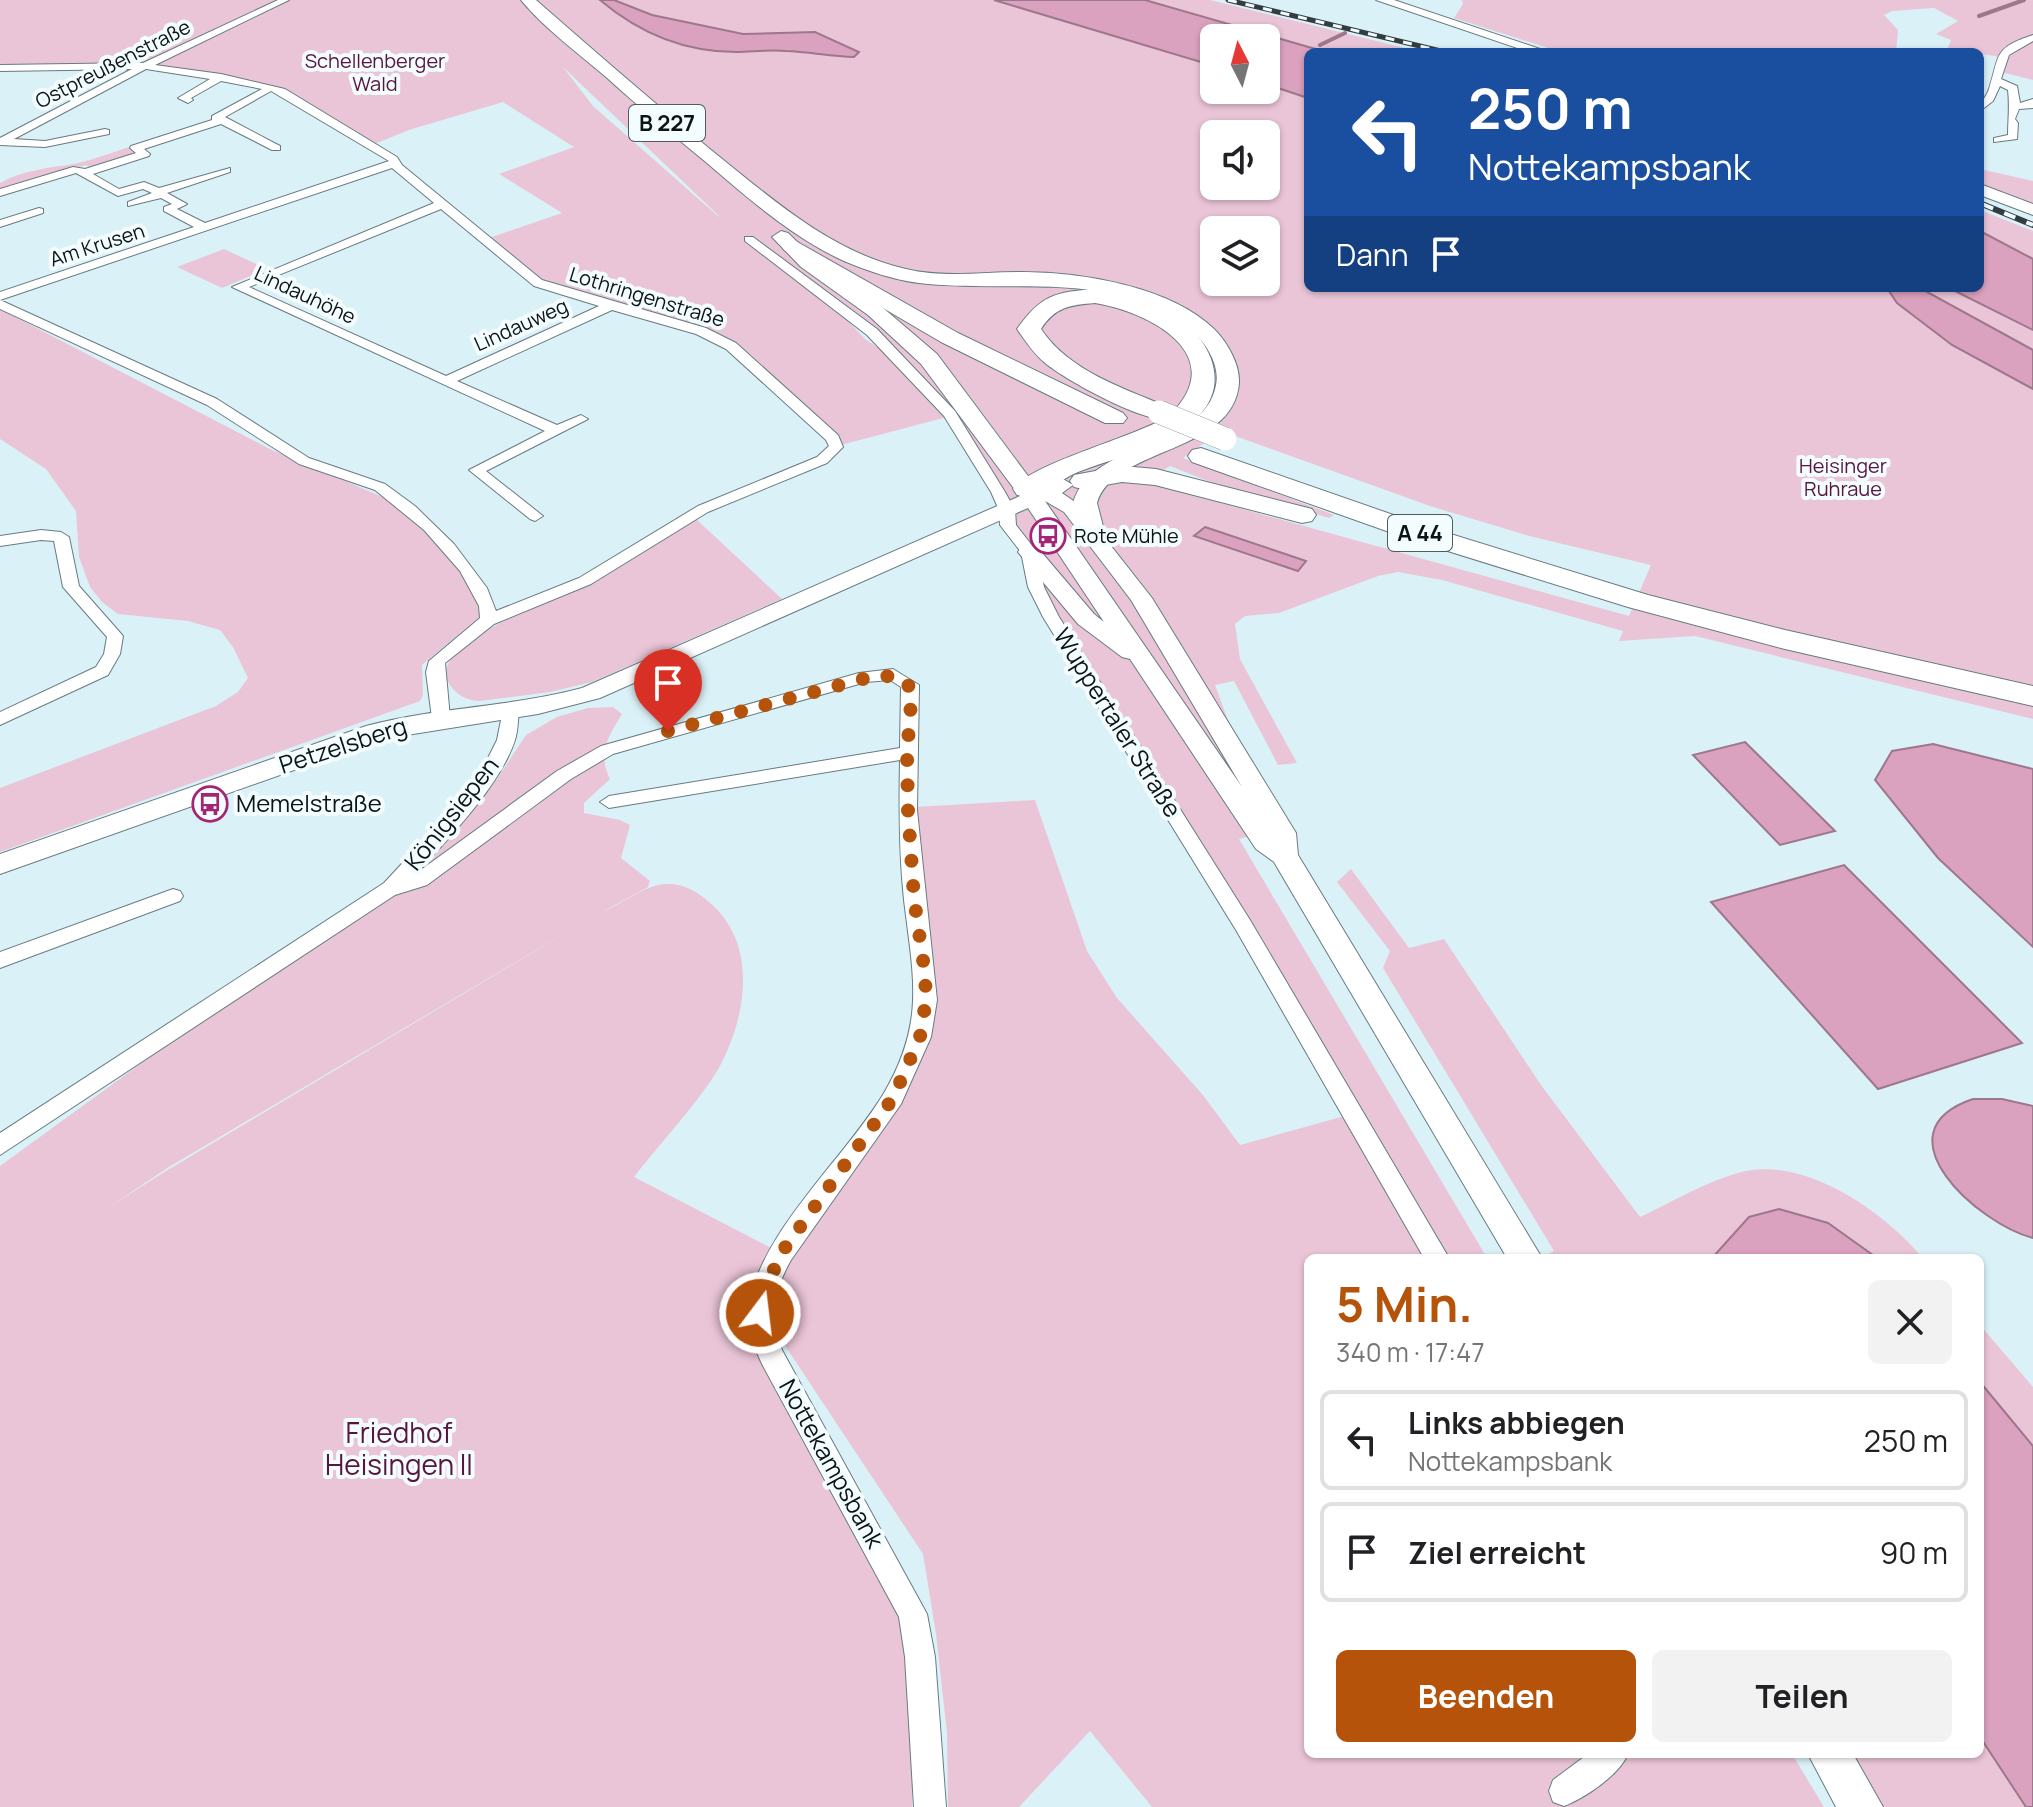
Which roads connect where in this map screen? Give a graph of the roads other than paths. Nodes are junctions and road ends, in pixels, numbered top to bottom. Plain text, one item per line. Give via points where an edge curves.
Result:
1 (285, 0) edge
2 (511, 0) edge
3 (528, 0) edge
4 (1382, 0) edge
5 (2033, 38) edge
6 (1530, 48) edge
7 (145, 66) junction
8 (0, 68) edge
9 (221, 77) junction
10 (1995, 80) junction
11 (270, 88) junction
12 (253, 97) junction
13 (188, 100) dead end
14 (2033, 102) edge
15 (1984, 103) edge
16 (2015, 106) junction
17 (274, 108) dead end
18 (222, 120) junction
19 (81, 139) dead end
20 (1998, 140) dead end
21 (1, 143) edge
22 (276, 148) dead end
23 (395, 163) junction
24 (226, 170) dead end
25 (83, 173) junction
26 (1984, 191) edge
27 (0, 193) edge
28 (160, 193) junction
29 (132, 204) dead end
30 (443, 204) junction
31 (2033, 210) edge
32 (39, 211) dead end
33 (0, 224) edge
34 (205, 228) junction
35 (749, 239) dead end
36 (802, 241) junction
37 (0, 296) edge
38 (0, 304) edge
39 (610, 306) junction
40 (448, 380) junction
41 (581, 419) dead end
42 (1150, 420) junction
43 (555, 430) junction
44 (1214, 447) junction
45 (1113, 470) junction
46 (1041, 491) junction
47 (1007, 510) junction
48 (535, 516) dead end
49 (1093, 534) junction
50 (0, 541) edge
51 (1029, 552) junction
52 (1644, 593) junction
53 (488, 620) junction
54 (1147, 664) junction
55 (2033, 677) edge
56 (2033, 696) edge
57 (510, 709) junction
58 (441, 718) junction
59 (0, 719) edge
60 (907, 753) junction
61 (609, 802) dead end
62 (1284, 855) junction
63 (0, 864) edge
64 (391, 888) junction
65 (173, 896) dead end
66 (0, 960) edge
67 (0, 1145) edge
68 (1435, 1254) edge
69 (1523, 1254) edge
70 (1608, 1758) edge
71 (1831, 1758) edge
72 (1564, 1791) dead end
73 (930, 1807) edge
74 (1861, 1807) edge

1 - 7 street, Ostpreußenstraße
2 - 36 main road, B 227 via 722,191
3 - 36 main road, B 227
4 - 6 street
5 - 10 street via 2005,50
7 - 8 street, Lothringenstraße
7 - 9 street, Lothringenstraße
7 - 21 street, Ostpreußenstraße
9 - 11 street, Lothringenstraße
9 - 13 street via 183,98
10 - 15 street
10 - 16 street via 2013,88
11 - 12 street
11 - 23 street, Lothringenstraße
12 - 17 street
12 - 18 street via 216,118
14 - 16 street
16 - 20 street via 2010,120 2013,137
18 - 22 street
18 - 25 street via 159,140 168,146
19 - 21 street, Ostpreußenstraße
23 - 30 street, Lothringenstraße
23 - 34 street, Am Krusen
24 - 28 street, Am Krusen
25 - 27 street via 77,169
25 - 28 street, Am Krusen via 118,193 144,185
26 - 31 street
28 - 29 street, Am Krusen
28 - 34 street, Am Krusen via 181,204 163,210
30 - 39 street, Lothringenstraße via 529,277
30 - 40 street, Lindauhöhe via 238,287
32 - 33 street
34 - 37 street, Am Krusen
35 - 47 street, Wuppertaler Straße via 901,360 950,414
36 - 42 highway, A 44 via 919,323 1024,378
36 - 45 main road via 904,274 1048,279 1126,291 1197,325 1220,351 1226,367 1221,402 1184,436
36 - 46 main road via 808,263 875,311 929,359
38 - 53 street via 212,402 292,455 386,491 416,515 473,578 488,601
39 - 40 street, Lindauweg
39 - 53 street, Lothringenstraße via 701,331 731,346 833,438 836,447 822,460 703,509 575,586
40 - 43 street, Lindauhöhe
41 - 43 street
42 - 44 highway, A 44
42 - 46 highway via 1048,353 1029,329 1039,310 1090,297 1155,312 1196,346 1204,385 1189,410 1161,431 1122,450 1039,477
43 - 48 street via 476,470
44 - 52 highway, A 44
44 - 52 highway, A 44 via 1493,557
45 - 46 highway
45 - 49 main road via 1086,496
45 - 52 highway via 1165,478 1585,593
46 - 47 street
46 - 49 street via 1064,503
46 - 54 street
47 - 51 street, Wuppertaler Straße via 1008,525
47 - 57 street via 603,689
49 - 62 street via 1163,633 1256,787 1283,833
50 - 59 street via 61,537 71,587 115,636 102,671
51 - 54 street via 1086,619
51 - 68 street, Wuppertaler Straße via 1036,587 1051,617 1243,925
52 - 55 highway, A 44
52 - 56 highway, A 44 via 1871,660
53 - 58 street via 437,661
54 - 62 street via 1266,842
57 - 58 street, Petzelsberg
57 - 64 street, Königsiepen via 506,740 492,768 445,831
58 - 63 street, Petzelsberg via 375,732
60 - 61 street
60 - 64 street, Nottekampsbank via 909,682 886,674 865,677 607,750 564,775 420,880
60 - 73 street, Nottekampsbank via 910,845 925,974 920,1037 893,1098 782,1252 760,1313 771,1356 913,1614
62 - 69 street
64 - 67 street, Königsiepen
65 - 66 street
70 - 72 street
71 - 74 street

